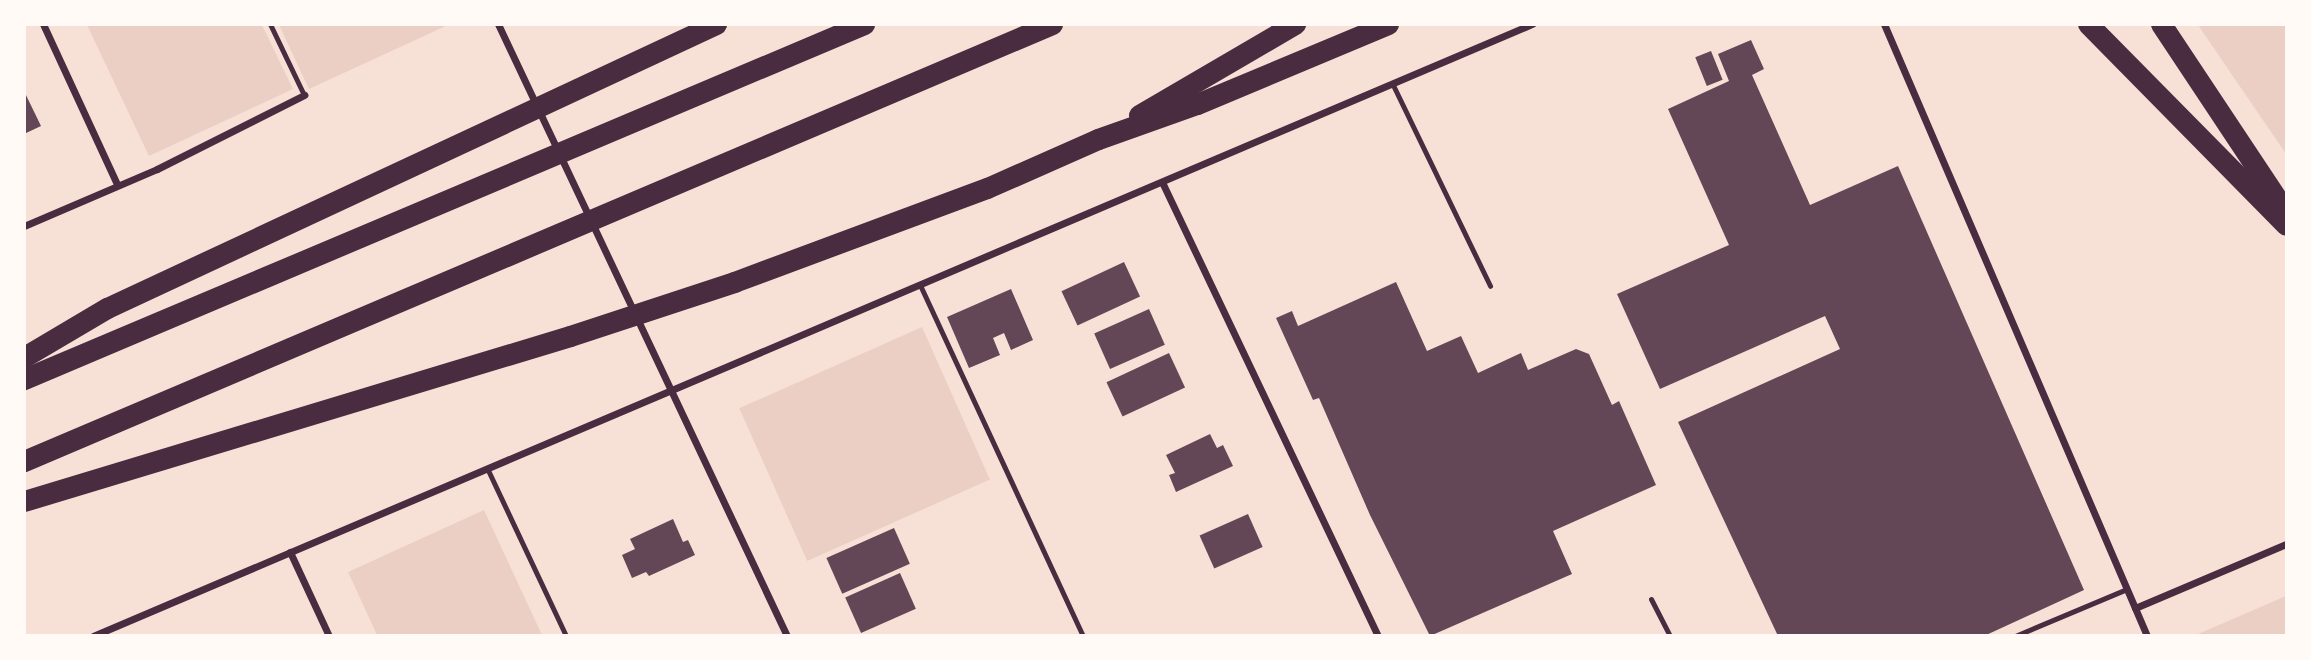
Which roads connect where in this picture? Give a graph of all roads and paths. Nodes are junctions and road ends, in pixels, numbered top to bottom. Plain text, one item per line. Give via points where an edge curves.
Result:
1 (43, 24) edge
2 (270, 24) edge
3 (498, 24) edge
4 (716, 24) edge
5 (864, 24) edge
6 (1052, 24) edge
7 (1295, 24) edge
8 (1388, 24) edge
9 (1532, 24) edge
10 (1884, 24) edge
11 (2088, 24) edge
12 (2161, 24) edge
13 (1393, 85) junction
14 (304, 95) joint
15 (1098, 139) junction
16 (1162, 182) junction
17 (117, 184) junction
18 (2287, 214) edge
19 (2287, 225) edge
20 (24, 226) edge
21 (920, 285) junction
22 (1490, 286) dead end
23 (24, 357) edge
24 (24, 379) edge
25 (671, 391) junction
26 (24, 461) edge
27 (487, 468) junction
28 (24, 501) edge
29 (2287, 544) edge
30 (290, 552) junction
31 (2127, 589) junction
32 (1651, 599) dead end
33 (2135, 608) junction
34 (107, 633) edge
35 (93, 635) edge
36 (329, 635) edge
37 (566, 635) edge
38 (787, 635) edge
39 (1083, 635) edge
40 (1378, 635) edge
41 (1670, 635) edge
42 (2015, 635) edge
43 (2147, 635) edge

1 - 17 street
2 - 14 lane
3 - 25 street
4 - 23 highway via 107,308
5 - 24 highway
6 - 26 highway
7 - 15 highway
8 - 15 highway via 1197,104
9 - 13 street
10 - 31 street
11 - 19 highway
12 - 18 highway
13 - 16 street
13 - 22 lane
14 - 17 street via 157,169
15 - 28 highway via 987,188 734,282
16 - 21 street
16 - 40 street
17 - 20 street
21 - 25 street
21 - 39 lane
25 - 27 street
25 - 38 street
27 - 30 street
27 - 37 lane
29 - 33 street
30 - 34 street
30 - 36 street
31 - 33 street
31 - 42 lane
32 - 41 lane
33 - 43 street
34 - 35 street

